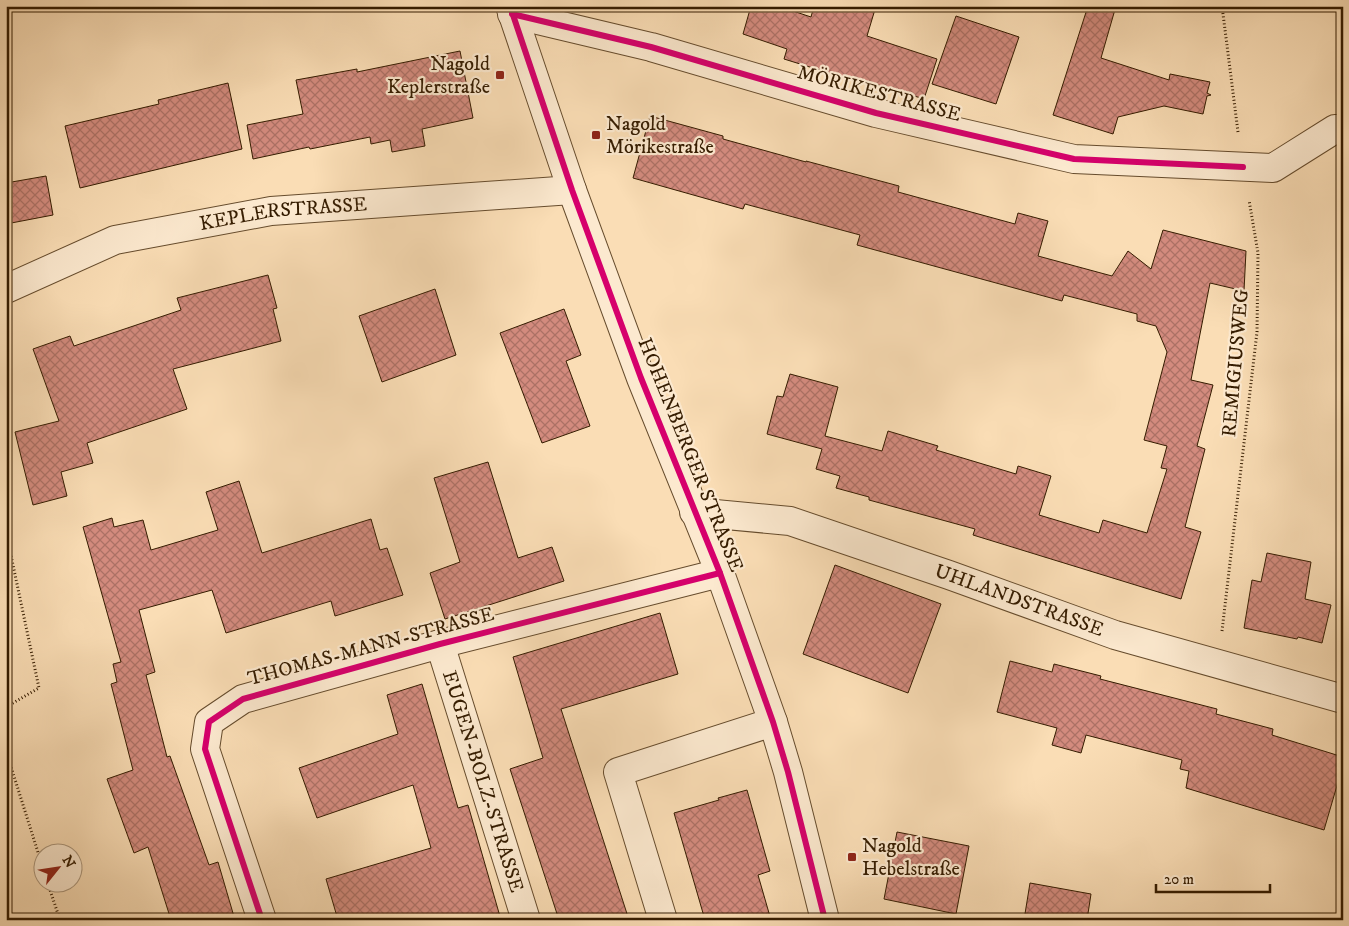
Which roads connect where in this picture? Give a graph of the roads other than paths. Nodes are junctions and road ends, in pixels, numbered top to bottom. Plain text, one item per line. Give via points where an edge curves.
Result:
1 (511, 10) edge
2 (1343, 130) edge
3 (572, 190) junction
4 (6, 289) edge
5 (694, 512) junction
6 (720, 573) junction
7 (440, 644) junction
8 (1343, 699) edge
9 (774, 722) junction
10 (262, 920) edge
11 (526, 920) edge
12 (664, 920) edge
13 (825, 920) edge

1 - 2 street, MÖRIKESTRASSE via 651,47 876,114 1074,159 1273,168 1335,129
1 - 3 street, HOHENBERGER STRASSE
3 - 4 street, KEPLERSTRASSE via 271,211 115,240
3 - 5 street, HOHENBERGER STRASSE
5 - 6 street, HOHENBERGER STRASSE
5 - 8 street, UHLANDSTRASSE via 790,521 1115,634
6 - 7 street, THOMAS-MANN-STRASSE
6 - 9 street, HOHENBERGER STRASSE
7 - 10 street, THOMAS-MANN-STRASSE via 243,699 209,722 206,749
7 - 11 street, EUGEN-BOLZ-STRASSE
9 - 12 street via 618,772
9 - 13 street, HOHENBERGER STRASSE

